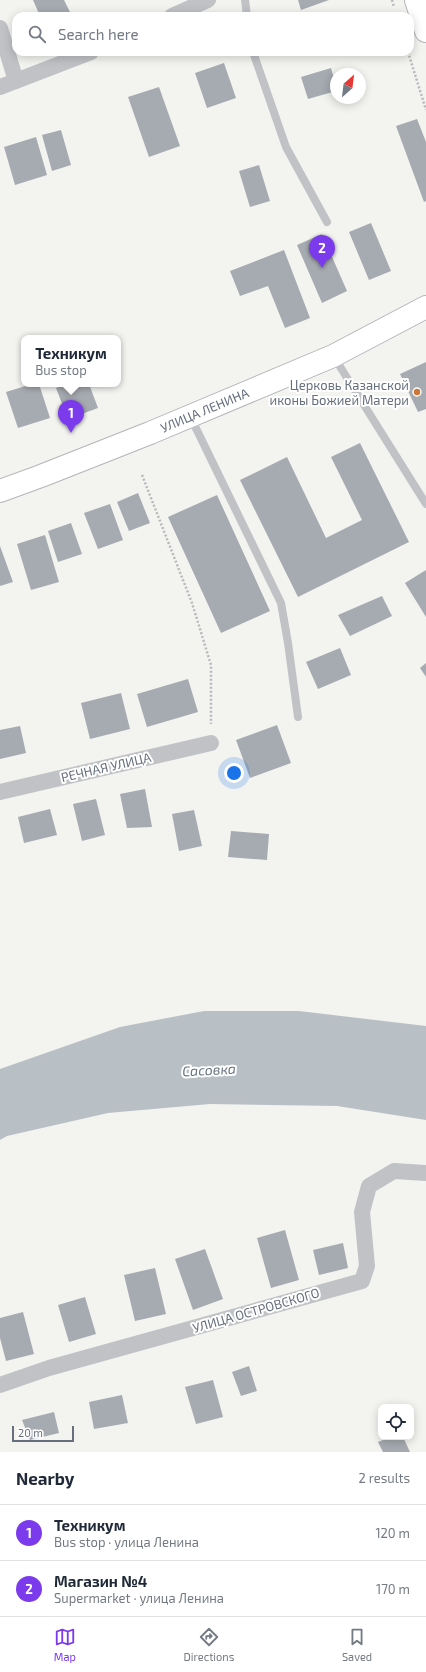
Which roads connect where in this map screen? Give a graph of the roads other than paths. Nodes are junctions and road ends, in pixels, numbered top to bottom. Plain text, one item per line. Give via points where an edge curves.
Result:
1 (208, 0) edge
2 (245, 0) edge
3 (416, 0) edge
4 (181, 12) edge
5 (246, 12) edge
6 (0, 28) edge
7 (426, 31) edge
8 (81, 56) edge
9 (254, 56) edge
10 (16, 81) junction
11 (0, 87) edge
12 (327, 222) dead end
13 (426, 307) edge
14 (333, 356) junction
15 (190, 417) junction
16 (0, 491) edge
17 (426, 504) edge
18 (298, 717) dead end
19 (211, 743) road end
20 (0, 792) edge
21 (426, 1172) edge
22 (0, 1385) edge

1 - 4 street
2 - 5 lane
3 - 7 main road
6 - 10 street
8 - 10 street
9 - 12 lane via 286,147
10 - 11 street
13 - 14 main road, УЛИЦА ЛЕНИНА
14 - 15 main road, УЛИЦА ЛЕНИНА
14 - 17 lane
15 - 16 main road, УЛИЦА ЛЕНИНА
15 - 18 lane via 281,603
19 - 20 street, РЕЧНАЯ УЛИЦА
21 - 22 street, УЛИЦА ОСТРОВСКОГО via 394,1171 369,1186 362,1212 367,1266 362,1281 49,1368

